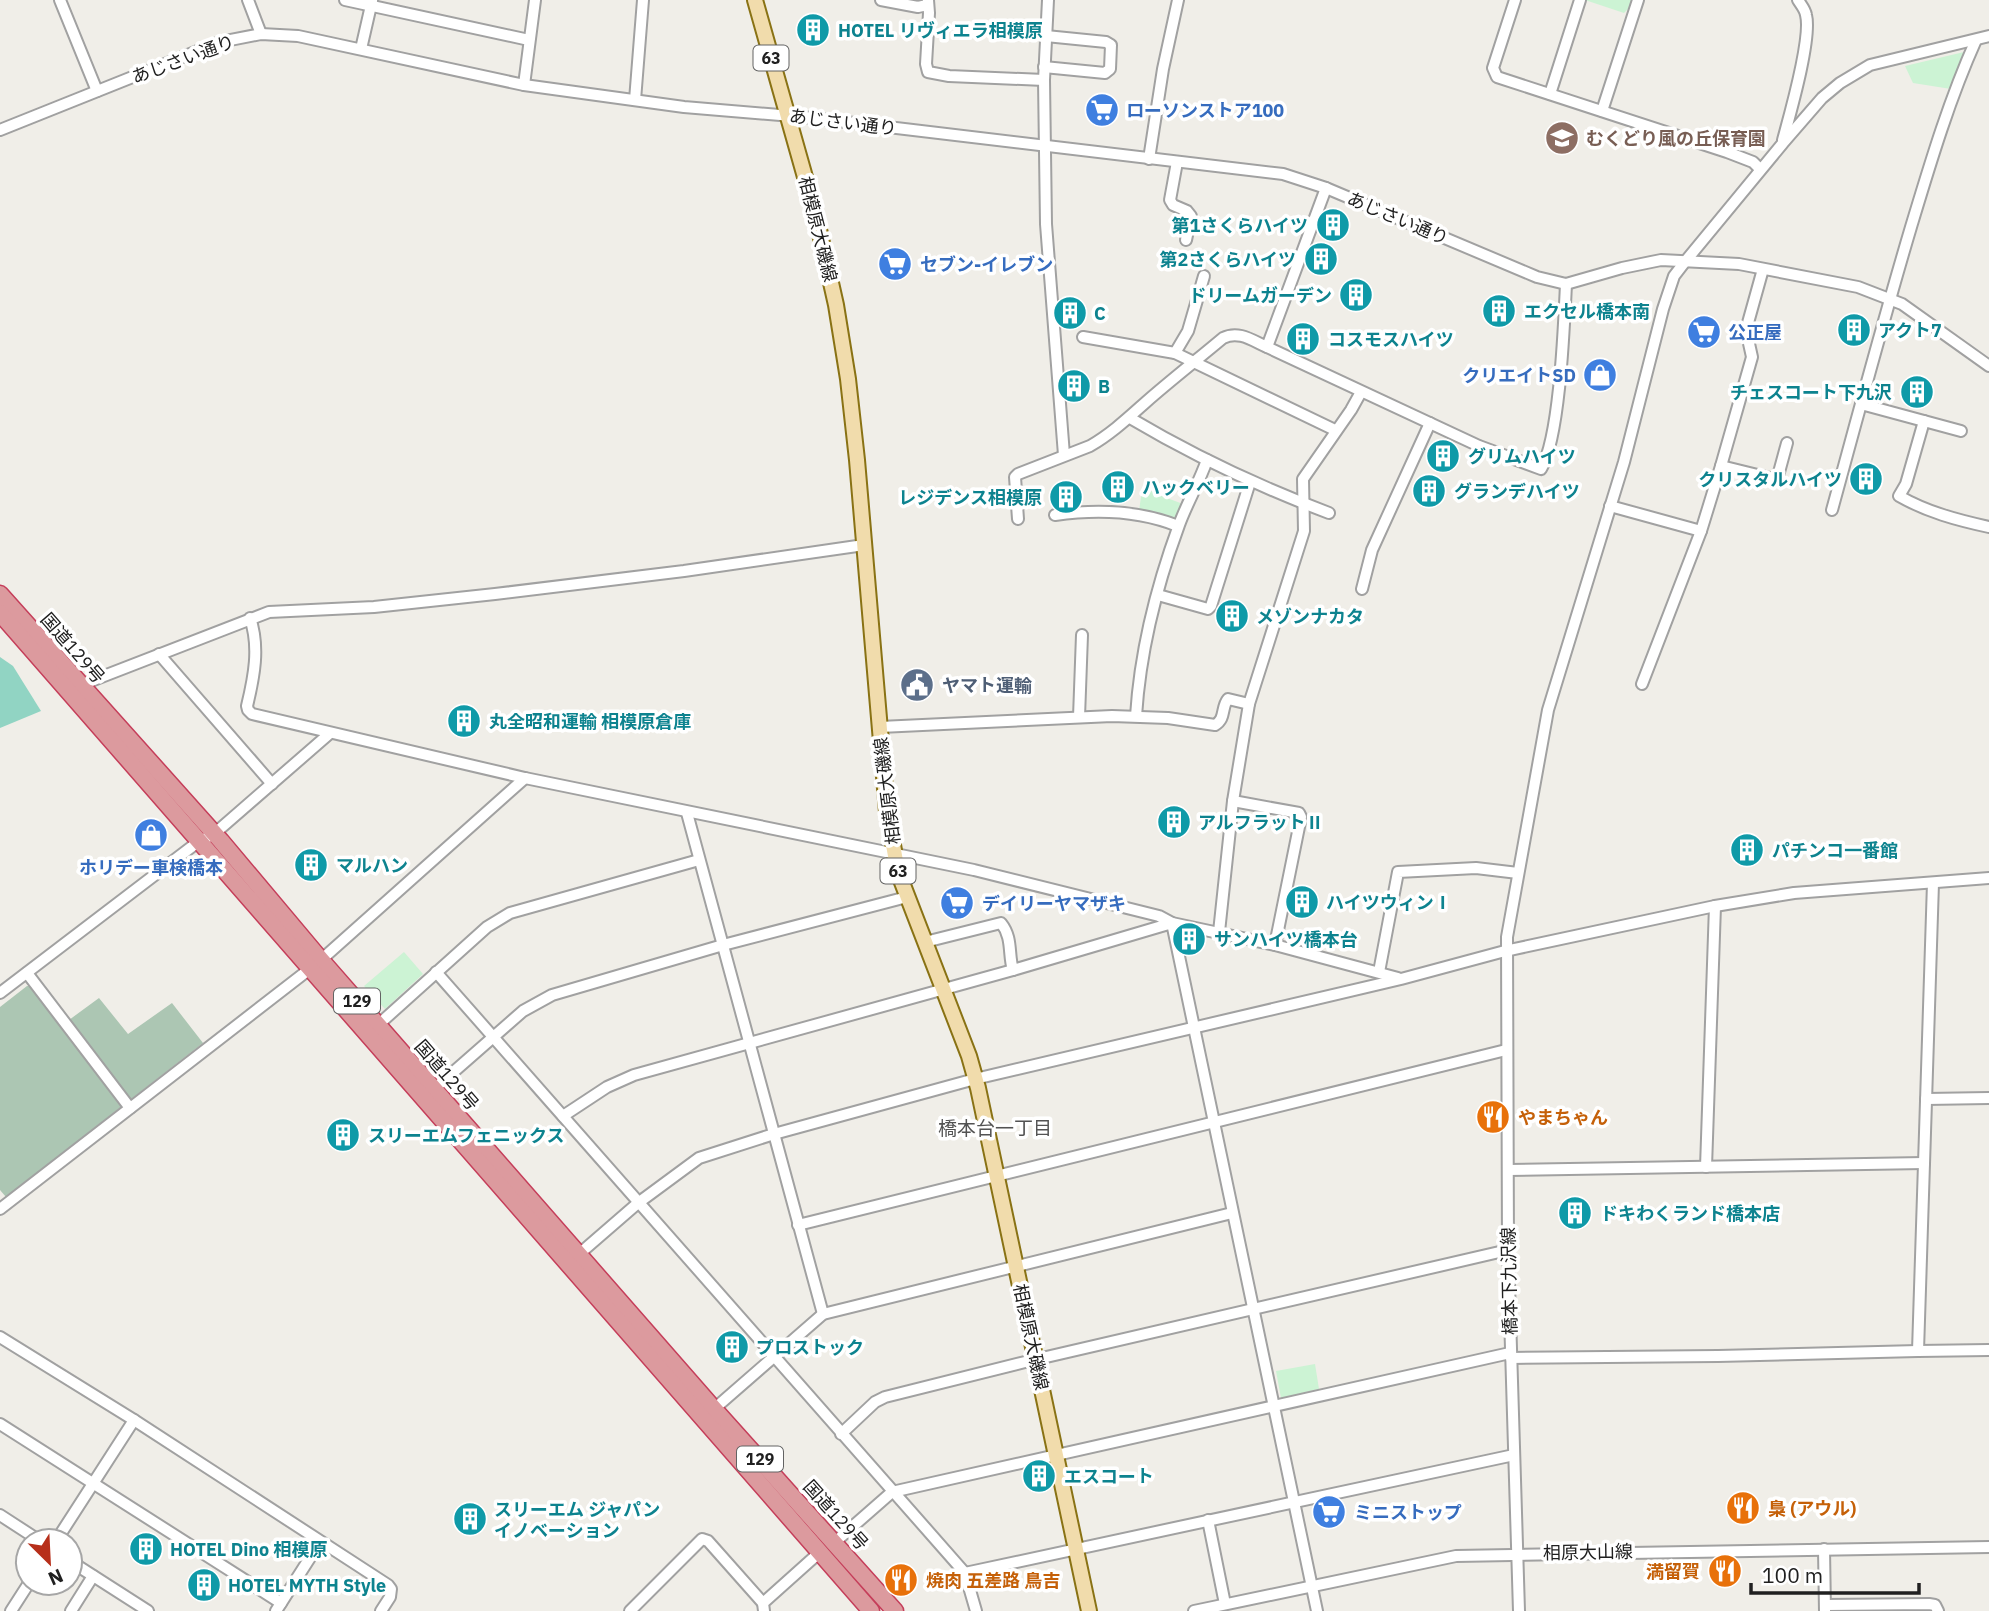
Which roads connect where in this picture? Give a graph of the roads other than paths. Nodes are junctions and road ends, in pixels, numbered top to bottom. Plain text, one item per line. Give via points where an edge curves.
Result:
1 (60, 0) edge
2 (247, 0) edge
3 (345, 0) edge
4 (535, 0) edge
5 (643, 0) edge
6 (755, 0) edge
7 (881, 0) edge
8 (1048, 0) edge
9 (1176, 0) edge
10 (1515, 0) edge
11 (1580, 0) edge
12 (1638, 0) edge
13 (1798, 0) edge
14 (927, 2) edge
15 (372, 3) edge
16 (261, 34) junction
17 (1046, 36) junction
18 (1989, 36) edge
19 (528, 40) junction
20 (1976, 40) junction
21 (361, 49) junction
22 (1044, 67) junction
23 (1044, 80) junction
24 (523, 85) junction
25 (97, 92) junction
26 (1550, 94) junction
27 (635, 100) junction
28 (1601, 111) junction
29 (788, 115) junction
30 (0, 130) edge
31 (1783, 143) junction
32 (1044, 146) junction
33 (1149, 159) junction
34 (1177, 162) junction
35 (1760, 169) junction
36 (1326, 188) junction
37 (1186, 240) dead end
38 (1684, 263) junction
39 (1763, 269) junction
40 (1204, 276) dead end
41 (1566, 284) junction
42 (1889, 298) junction
43 (1083, 337) dead end
44 (1267, 347) junction
45 (1175, 353) junction
46 (1194, 362) junction
47 (1989, 366) edge
48 (1361, 392) junction
49 (1861, 404) junction
50 (1130, 418) junction
51 (1924, 421) junction
52 (1430, 423) junction
53 (1335, 430) junction
54 (1961, 431) dead end
55 (1787, 443) dead end
56 (1064, 456) junction
57 (1207, 460) junction
58 (1721, 466) junction
59 (1250, 482) junction
60 (1303, 503) junction
61 (1610, 506) junction
62 (1832, 510) dead end
63 (1329, 513) dead end
64 (1055, 515) dead end
65 (1018, 519) dead end
66 (1178, 526) junction
67 (1989, 527) edge
68 (1701, 531) junction
69 (863, 545) junction
70 (1362, 589) dead end
71 (0, 594) edge
72 (1158, 595) junction
73 (0, 613) edge
74 (250, 618) junction
75 (1082, 635) dead end
76 (159, 654) junction
77 (1642, 684) dead end
78 (76, 690) junction
79 (1249, 704) junction
80 (1136, 716) junction
81 (1079, 718) junction
82 (880, 727) junction
83 (329, 734) junction
84 (525, 778) junction
85 (272, 784) junction
86 (1233, 802) junction
87 (687, 813) junction
88 (214, 834) junction
89 (198, 842) junction
90 (894, 856) junction
91 (699, 860) junction
92 (1518, 873) junction
93 (1989, 878) edge
94 (1933, 883) junction
95 (907, 897) junction
96 (1715, 906) junction
97 (1172, 923) junction
98 (1219, 932) junction
99 (925, 942) junction
100 (723, 945) junction
101 (1275, 945) junction
102 (1505, 951) junction
103 (316, 964) junction
104 (1013, 970) junction
105 (436, 972) junction
106 (1379, 972) junction
107 (27, 973) junction
108 (1401, 979) junction
109 (944, 989) junction
110 (0, 993) edge
111 (378, 1025) junction
112 (1194, 1027) junction
113 (492, 1038) junction
114 (749, 1044) junction
115 (1506, 1050) junction
116 (975, 1079) junction
117 (434, 1089) junction
118 (1989, 1098) edge
119 (1926, 1099) junction
120 (130, 1108) junction
121 (563, 1116) junction
122 (1214, 1122) junction
123 (774, 1134) junction
124 (1924, 1163) junction
125 (1706, 1167) junction
126 (1507, 1170) junction
127 (996, 1176) junction
128 (638, 1203) junction
129 (0, 1209) edge
130 (1232, 1213) junction
131 (798, 1225) junction
132 (1508, 1250) junction
133 (578, 1255) junction
134 (1016, 1267) junction
135 (1254, 1309) junction
136 (823, 1314) junction
137 (0, 1337) edge
138 (1989, 1350) edge
139 (1918, 1351) junction
140 (1511, 1355) junction
141 (772, 1356) junction
142 (1035, 1359) junction
143 (1275, 1405) junction
144 (713, 1409) junction
145 (134, 1420) junction
146 (0, 1424) edge
147 (841, 1434) junction
148 (1055, 1455) junction
149 (1514, 1455) junction
150 (93, 1483) junction
151 (892, 1492) junction
152 (1296, 1502) junction
153 (0, 1516) edge
154 (1208, 1520) junction
155 (18, 1527) edge
156 (65, 1527) edge
157 (320, 1542) junction
158 (835, 1542) junction
159 (1989, 1547) edge
160 (1075, 1549) junction
161 (1824, 1549) junction
162 (820, 1552) junction
163 (1517, 1553) junction
164 (84, 1570) edge
165 (965, 1573) junction
166 (93, 1576) junction
167 (1312, 1585) junction
168 (1225, 1604) junction
169 (1243, 1606) edge
170 (279, 1607) edge
171 (764, 1607) edge
172 (0, 1608) edge
173 (1825, 1608) edge
174 (869, 1609) edge
175 (5, 1611) edge
176 (71, 1611) edge
177 (148, 1611) edge
178 (381, 1611) edge
179 (630, 1611) edge
180 (895, 1611) edge
181 (976, 1611) edge
182 (1088, 1611) edge
183 (1194, 1611) edge
184 (1318, 1611) edge
185 (1518, 1611) edge
186 (1938, 1611) edge

1 - 25 street
2 - 16 street
3 - 15 street
4 - 19 street
5 - 27 street
6 - 29 main road, 相模原大磯線 / 63
7 - 14 street via 918,7
8 - 17 street
9 - 33 street
10 - 26 street via 1494,74
11 - 26 street
12 - 28 street
13 - 31 street via 1806,12 1807,29
14 - 23 street via 928,72
15 - 19 street
15 - 21 street
16 - 21 street, あじさい通り via 298,36
16 - 25 street, あじさい通り via 220,42
17 - 22 street
17 - 22 street via 1106,42 1112,49 1110,69 1105,73
18 - 20 street, 橋本下九沢線
19 - 24 street
20 - 31 street, 橋本下九沢線 via 1870,65 1854,73 1822,98
20 - 42 street via 1946,116
21 - 24 street, あじさい通り
22 - 23 street
23 - 32 street
24 - 27 street, あじさい通り
25 - 30 street, あじさい通り
26 - 28 street
27 - 29 street, あじさい通り
28 - 35 street via 1727,152
29 - 32 street, あじさい通り
29 - 69 main road, 相模原大磯線 / 63 via 836,305 848,379
31 - 35 street, 橋本下九沢線
32 - 33 street, あじさい通り
32 - 56 street
33 - 34 street, あじさい通り
34 - 36 street, あじさい通り via 1283,174
34 - 37 street via 1170,200 1191,216
35 - 38 street, 橋本下九沢線
36 - 41 street, あじさい通り via 1537,277
36 - 44 street
38 - 39 street, あじさい通り
38 - 41 street, あじさい通り via 1661,260
38 - 61 street, 橋本下九沢線 via 1662,309
39 - 42 street, あじさい通り via 1858,287
39 - 58 street via 1746,330 1752,357
40 - 45 street via 1188,331
41 - 52 street via 1556,404 1543,467 1479,446
42 - 47 street, あじさい通り
42 - 49 street
43 - 45 street
44 - 46 street via 1233,334
44 - 48 street
45 - 46 street
46 - 50 street
46 - 53 street
48 - 52 street
48 - 53 street
49 - 51 street
49 - 62 street
50 - 56 street via 1090,446
50 - 57 street
51 - 54 street
51 - 67 street via 1899,496 1917,506
52 - 70 street via 1372,550
53 - 60 street via 1303,479
55 - 58 street via 1774,479
56 - 65 street via 1015,477
57 - 59 street
57 - 66 street
58 - 68 street
59 - 60 street
59 - 72 street via 1212,606 1208,609
60 - 63 street
60 - 79 street via 1304,531
61 - 68 street
61 - 92 street, 橋本下九沢線 via 1548,710
64 - 66 street via 1091,510 1148,516
66 - 72 street
68 - 77 street
69 - 74 street via 590,583 374,607 269,612
69 - 82 main road, 相模原大磯線 / 63
71 - 78 highway, 国道129号 / 129
72 - 80 street via 1141,665
73 - 78 highway, 国道129号 / 129
74 - 76 street
74 - 83 street via 255,657 249,713
75 - 81 street
76 - 78 street
76 - 85 street
78 - 88 highway, 国道129号 / 129
78 - 89 highway, 国道129号 / 129
79 - 80 street via 1228,699 1216,725
79 - 86 street
80 - 81 street
81 - 82 street
82 - 90 main road, 相模原大磯線 / 63
83 - 84 street
83 - 85 street
84 - 87 street
84 - 103 street
85 - 88 street
86 - 98 street
86 - 101 street via 1301,817
87 - 90 street
87 - 91 street
88 - 89 street
88 - 103 highway, 国道129号 / 129
89 - 103 highway, 国道129号 / 129
89 - 107 street
90 - 95 main road, 相模原大磯線 / 63
90 - 97 street via 1034,884
91 - 100 street
91 - 105 street via 510,913
92 - 102 street, 橋本下九沢線
92 - 106 street via 1476,868 1398,872
93 - 94 street
94 - 96 street via 1794,893
94 - 119 street
95 - 99 main road, 相模原大磯線 / 63
95 - 100 street
96 - 102 street
96 - 125 street
97 - 98 street
97 - 104 street
97 - 112 street
98 - 101 street
99 - 104 street via 1001,923
99 - 109 main road, 相模原大磯線 / 63
100 - 113 street via 552,995 523,1011
100 - 114 street
101 - 106 street
102 - 108 street
102 - 115 street, 橋本下九沢線
103 - 111 highway, 国道129号 / 129
103 - 120 street
103 - 162 highway, 国道129号 / 129
104 - 109 street
105 - 111 street
105 - 113 street
106 - 108 street
107 - 110 street
107 - 120 street
108 - 112 street
109 - 114 street
109 - 116 main road, 相模原大磯線 / 63
111 - 117 highway, 国道129号 / 129
112 - 116 street
112 - 122 street
113 - 117 street
113 - 121 street
114 - 121 street via 619,1081
114 - 123 street
115 - 122 street
115 - 126 street, 橋本下九沢線
116 - 123 street
116 - 127 main road, 相模原大磯線 / 63
117 - 133 highway, 国道129号 / 129
118 - 119 street
119 - 124 street
120 - 129 street
121 - 128 street
122 - 127 street
122 - 130 street
123 - 128 street via 699,1158
123 - 131 street
124 - 125 street
124 - 139 street
125 - 126 street
126 - 132 street, 橋本下九沢線
127 - 131 street
127 - 134 main road, 相模原大磯線 / 63
128 - 133 street
128 - 141 street
130 - 134 street
130 - 135 street
131 - 136 street
132 - 135 street
132 - 140 street, 橋本下九沢線
133 - 144 highway, 国道129号 / 129
134 - 136 street
134 - 142 main road, 相模原大磯線 / 63
135 - 142 street
135 - 143 street
136 - 141 street
137 - 145 street
138 - 139 street
139 - 140 street
140 - 143 street
140 - 149 street, 橋本下九沢線
141 - 144 street
141 - 147 street
142 - 147 street via 885,1397
142 - 148 main road, 相模原大磯線 / 63
143 - 148 street
143 - 152 street
144 - 158 highway, 国道129号 / 129
145 - 150 street
145 - 157 street
146 - 150 street
147 - 151 street
148 - 151 street
148 - 160 main road, 相模原大磯線 / 63
149 - 152 street
149 - 163 street, 橋本下九沢線
150 - 156 street
150 - 170 street
151 - 158 street
151 - 165 street
152 - 154 street
152 - 167 street
153 - 155 street
154 - 160 street
154 - 168 street
157 - 170 street
157 - 178 street via 388,1586 391,1592
158 - 180 highway, 国道129号 / 129
159 - 161 street, 相原大山線
160 - 165 street
160 - 182 main road, 相模原大磯線 / 63
161 - 163 street, 相原大山線
161 - 173 street
162 - 171 street
162 - 174 highway, 国道129号 / 129
163 - 167 street, 相原大山線 via 1456,1556
163 - 185 street, 橋本下九沢線
164 - 166 street
165 - 181 street
166 - 176 street
166 - 177 street
167 - 169 street, 相原大山線
167 - 184 street
168 - 169 street, 相原大山線
168 - 183 street, 相原大山線
171 - 179 street via 702,1539
172 - 175 street
173 - 186 street via 1929,1604

